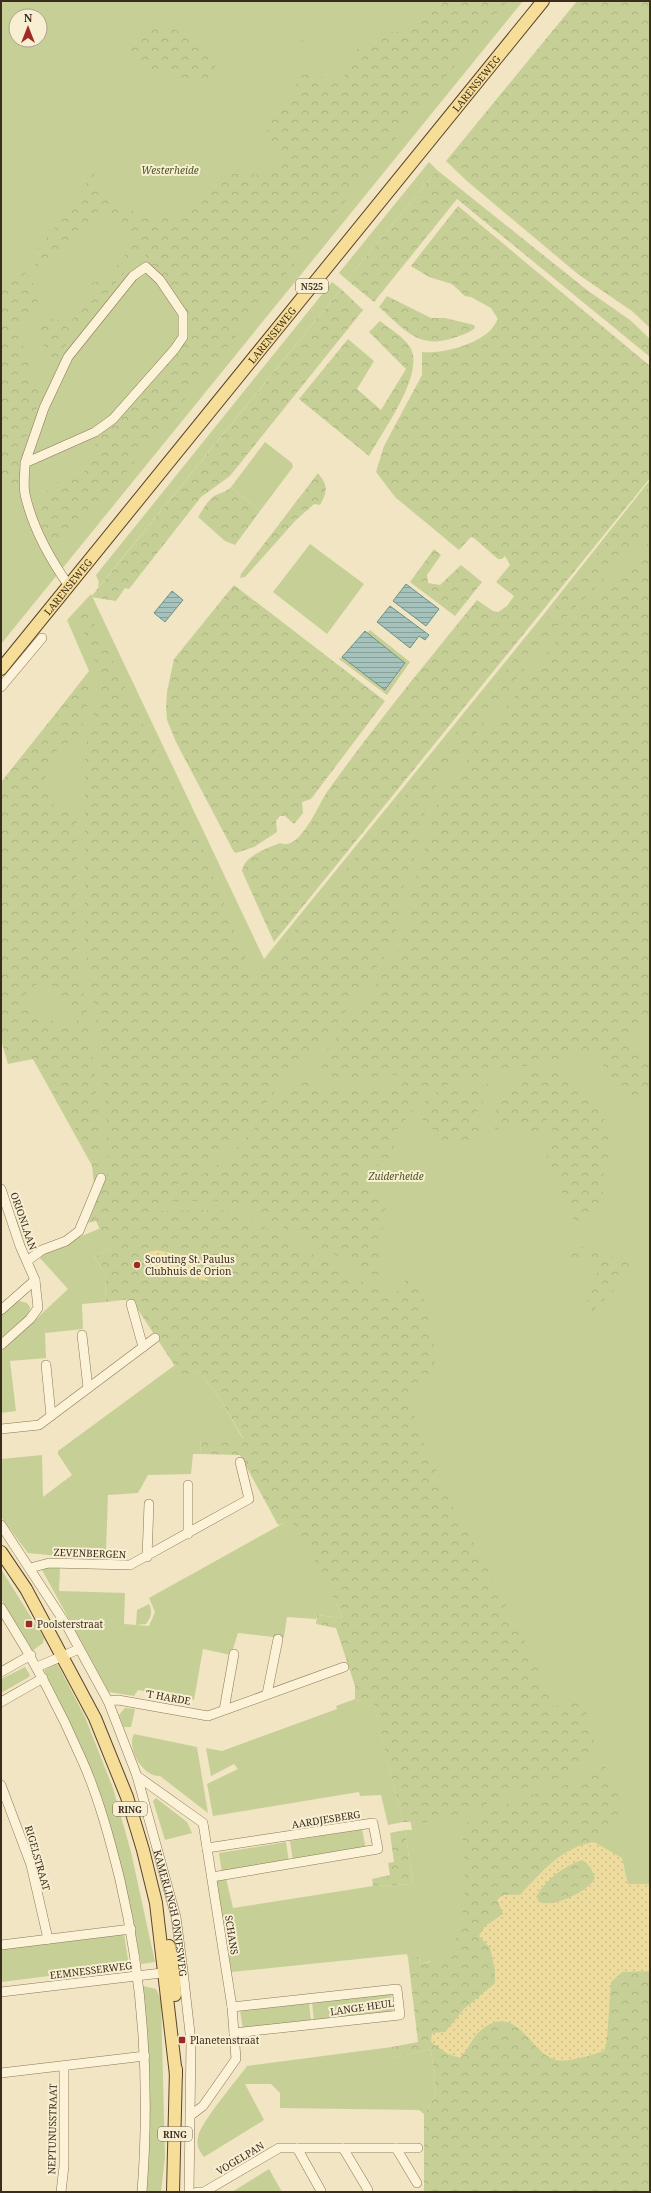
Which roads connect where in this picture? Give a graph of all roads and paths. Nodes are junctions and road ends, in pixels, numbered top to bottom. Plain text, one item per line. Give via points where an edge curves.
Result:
1 (543, 1) edge
2 (25, 463) junction
3 (69, 586) junction
4 (42, 638) dead end
5 (1, 669) edge
6 (1, 687) edge
7 (101, 1178) dead end
8 (1, 1189) edge
9 (27, 1261) junction
10 (35, 1280) junction
11 (131, 1304) dead end
12 (1, 1310) edge
13 (82, 1334) dead end
14 (155, 1338) dead end
15 (1, 1345) edge
16 (143, 1347) junction
17 (46, 1365) dead end
18 (88, 1388) junction
19 (51, 1416) junction
20 (1, 1429) edge
21 (240, 1462) dead end
22 (188, 1485) dead end
23 (149, 1504) dead end
24 (1, 1525) edge
25 (188, 1534) junction
26 (1, 1552) edge
27 (147, 1557) junction
28 (30, 1568) junction
29 (1, 1608) edge
30 (278, 1638) dead end
31 (71, 1653) junction
32 (234, 1654) dead end
33 (31, 1655) junction
34 (37, 1667) junction
35 (344, 1667) dead end
36 (1, 1672) edge
37 (43, 1678) junction
38 (267, 1694) junction
39 (108, 1701) junction
40 (1, 1702) edge
41 (224, 1710) junction
42 (137, 1776) junction
43 (1, 1785) edge
44 (208, 1848) junction
45 (212, 1877) junction
46 (131, 1929) junction
47 (48, 1939) junction
48 (1, 1945) edge
49 (174, 1972) junction
50 (138, 1975) junction
51 (1, 1992) edge
52 (232, 2007) junction
53 (234, 2033) junction
54 (145, 2056) junction
55 (64, 2066) junction
56 (1, 2073) edge
57 (191, 2114) junction
58 (297, 2148) junction
59 (343, 2148) junction
60 (396, 2148) junction
61 (418, 2148) dead end
62 (417, 2183) dead end
63 (368, 2190) dead end
64 (321, 2191) edge
65 (61, 2192) edge
66 (142, 2192) edge
67 (173, 2192) edge
68 (189, 2192) edge
69 (196, 2192) edge

1 - 3 main road, LARENSEWEG / N525
2 - 2 street via 95,432 113,418 183,337 183,314 160,280 146,267 133,276 68,357 44,408
2 - 3 street via 25,493 29,509 57,569
3 - 5 main road, LARENSEWEG / N525
4 - 6 street
7 - 9 street, ORIONLAAN via 79,1231 66,1241 42,1250
8 - 9 street, ORIONLAAN
9 - 10 street, ORIONLAAN
10 - 12 street
10 - 15 street, ORIONLAAN via 38,1308 30,1319
11 - 16 street
13 - 18 street
14 - 16 street
16 - 18 street
17 - 19 street
18 - 19 street
19 - 20 street via 39,1425
21 - 25 street, ZEVENBERGEN via 249,1499
22 - 25 street
23 - 27 street
24 - 28 street, KAMERLINGH ONNESWEG
25 - 27 street, ZEVENBERGEN
26 - 31 main road, KAMERLINGH ONNESWEG / RING via 52,1622
27 - 28 street, ZEVENBERGEN via 130,1566 49,1563
28 - 31 street, KAMERLINGH ONNESWEG
29 - 33 street
30 - 38 street
31 - 34 street
31 - 39 street, KAMERLINGH ONNESWEG
31 - 49 main road, KAMERLINGH ONNESWEG / RING via 91,1698 95,1718 127,1797
32 - 41 street
33 - 34 street
33 - 36 street
34 - 37 street
35 - 38 street, 'T HARDE
37 - 40 street
37 - 46 street via 83,1761 109,1837
38 - 41 street, 'T HARDE
39 - 41 street, 'T HARDE via 131,1702 208,1716
39 - 42 street, KAMERLINGH ONNESWEG
42 - 44 street, SCHANS via 203,1823
42 - 49 street, KAMERLINGH ONNESWEG via 176,1917
43 - 47 street, RIGELSTRAAT via 30,1865
44 - 45 street, SCHANS
44 - 45 street, AARDJESBERG via 373,1823 378,1849
45 - 52 street, SCHANS
46 - 47 street
46 - 50 street
47 - 48 street
49 - 50 street, EEMNESSERWEG
49 - 57 street, KAMERLINGH ONNESWEG via 190,2042
49 - 67 main road, KAMERLINGH ONNESWEG / RING via 176,2075
50 - 51 street, EEMNESSERWEG
50 - 54 street
52 - 53 street, SCHANS
52 - 53 street, LANGE HEUL via 397,1989 400,2015
53 - 57 street, SCHANS via 236,2059 204,2106
54 - 55 street
54 - 66 street via 145,2157
55 - 56 street
55 - 65 street, NEPTUNUSSTRAAT via 64,2166
57 - 68 street, KAMERLINGH ONNESWEG
58 - 59 street, VOGELPAN
58 - 64 street
58 - 69 street, VOGELPAN via 279,2148 204,2192
59 - 60 street, VOGELPAN
59 - 63 street
60 - 61 street, VOGELPAN
60 - 62 street

